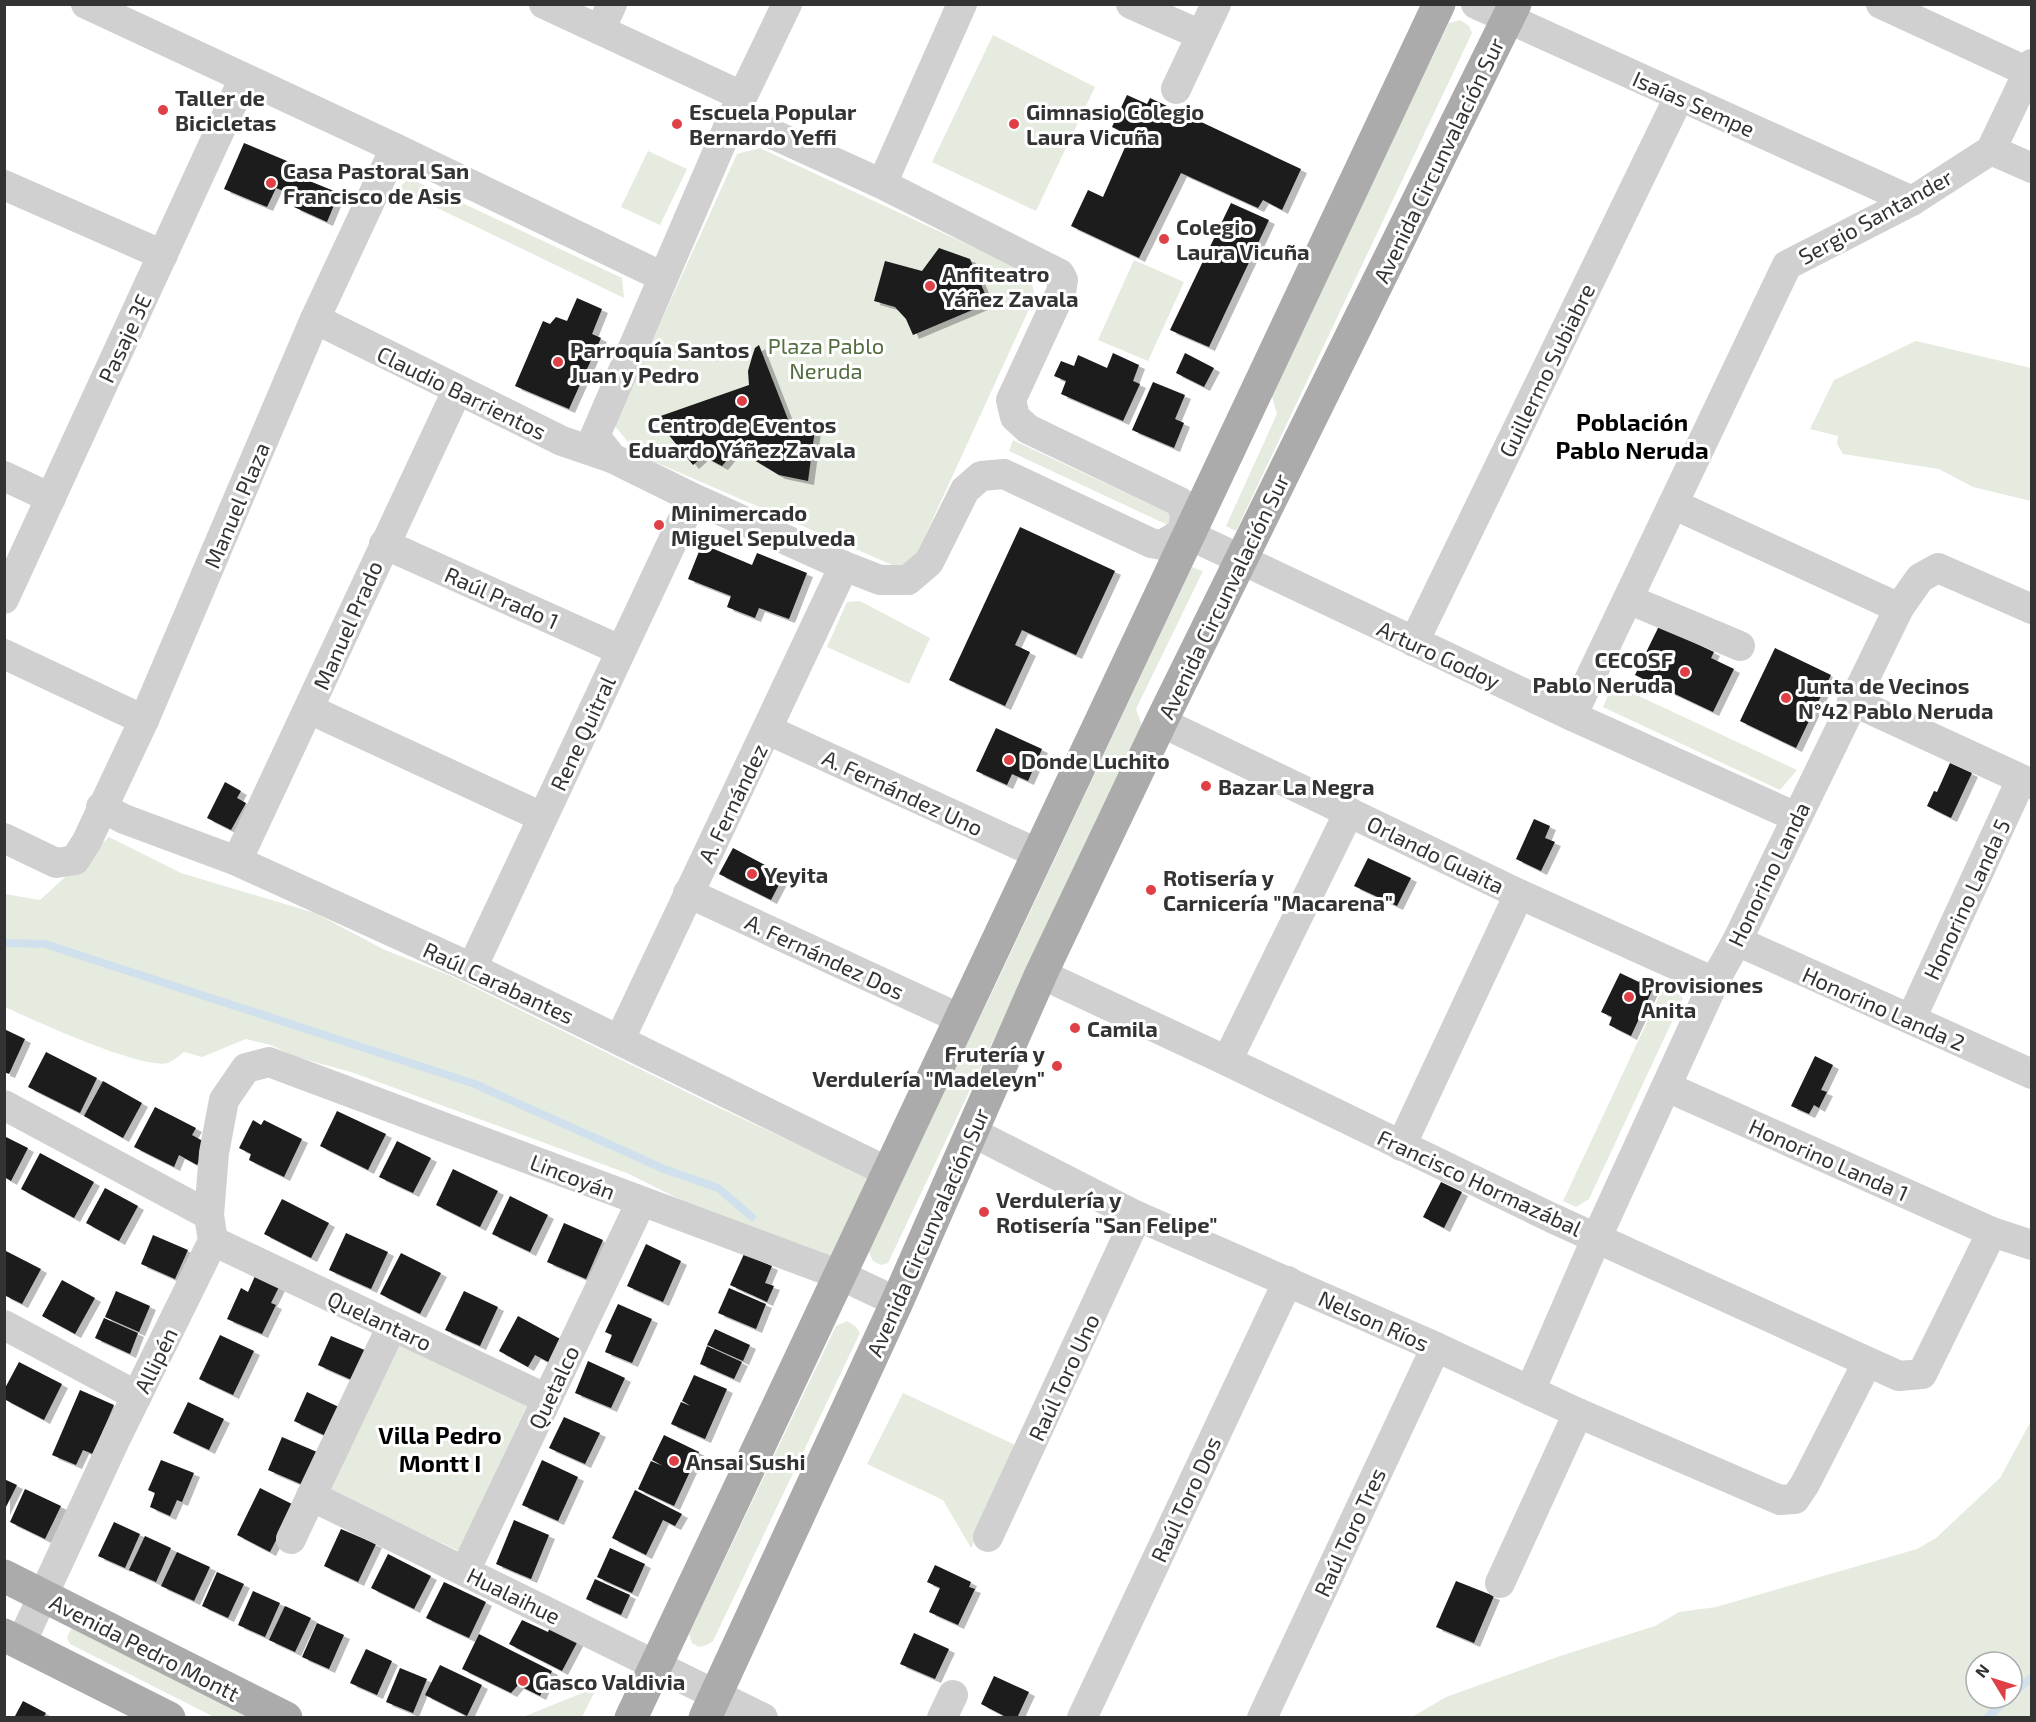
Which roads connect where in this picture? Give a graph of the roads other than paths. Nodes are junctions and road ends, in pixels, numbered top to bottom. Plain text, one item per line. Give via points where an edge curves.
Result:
1 (86, 4) edge
2 (544, 4) edge
3 (787, 4) edge
4 (962, 4) edge
5 (1131, 4) edge
6 (1216, 4) edge
7 (1439, 4) edge
8 (1476, 4) edge
9 (1881, 4) edge
10 (1512, 12) edge
11 (136, 15) edge
12 (606, 17) edge
13 (1201, 35) junction
14 (2030, 68) edge
15 (244, 78) junction
16 (1176, 89) dead end
17 (1679, 97) junction
18 (738, 106) junction
19 (394, 148) junction
20 (1990, 150) junction
21 (2031, 168) edge
22 (882, 184) junction
23 (4, 185) edge
24 (1912, 201) junction
25 (163, 255) junction
26 (663, 277) junction
27 (315, 319) junction
28 (457, 390) junction
29 (603, 447) junction
30 (4, 476) edge
31 (51, 498) junction
32 (693, 498) junction
33 (1672, 504) junction
34 (1186, 533) junction
35 (384, 544) junction
36 (1243, 559) junction
37 (844, 566) junction
38 (4, 599) edge
39 (1628, 599) junction
40 (1899, 608) junction
41 (2031, 609) edge
42 (1414, 642) junction
43 (1740, 646) dead end
44 (620, 650) junction
45 (4, 654) edge
46 (1852, 701) junction
47 (309, 709) junction
48 (1572, 716) junction
49 (144, 720) junction
50 (1161, 722) junction
51 (768, 730) junction
52 (2026, 782) edge
53 (101, 807) junction
54 (1349, 812) junction
55 (542, 817) junction
56 (1796, 817) junction
57 (4, 838) edge
58 (1039, 854) junction
59 (237, 861) junction
60 (688, 893) junction
61 (1519, 894) junction
62 (1737, 941) junction
63 (472, 968) junction
64 (1041, 974) junction
65 (1714, 982) junction
66 (961, 1019) junction
67 (1911, 1019) junction
68 (620, 1039) junction
69 (1227, 1061) junction
70 (246, 1068) joint
71 (2031, 1074) edge
72 (1667, 1087) junction
73 (4, 1105) edge
74 (972, 1132) junction
75 (1401, 1146) junction
76 (888, 1172) junction
77 (641, 1202) junction
78 (1137, 1216) junction
79 (211, 1228) junction
80 (1992, 1232) junction
81 (1598, 1237) junction
82 (2031, 1245) edge
83 (840, 1275) junction
84 (1288, 1281) junction
85 (897, 1302) junction
86 (4, 1325) edge
87 (392, 1326) junction
88 (1436, 1347) junction
89 (1867, 1363) junction
90 (1530, 1391) junction
91 (137, 1396) junction
92 (547, 1399) junction
93 (1578, 1413) junction
94 (311, 1496) junction
95 (988, 1537) dead end
96 (291, 1539) dead end
97 (465, 1571) junction
98 (4, 1576) edge
99 (1500, 1583) dead end
100 (42, 1595) junction
101 (13, 1639) edge
102 (656, 1665) junction
103 (710, 1706) edge
104 (169, 1718) edge
105 (286, 1718) edge
106 (631, 1718) edge
107 (763, 1718) edge
108 (1082, 1718) edge
109 (1262, 1718) edge

1 - 11 street
2 - 12 street
3 - 18 street
4 - 22 street
5 - 13 street
6 - 13 street
7 - 34 main road
8 - 10 street, Isaías Sempe
9 - 14 street
10 - 17 street, Isaías Sempe
10 - 36 main road, Avenida Circunvalación Sur
11 - 15 street
12 - 18 street
13 - 16 street
14 - 20 street
15 - 19 street
15 - 25 street, Pasaje 3E
17 - 24 street, Isaías Sempe
17 - 42 street, Guillermo Subiabre
18 - 22 street
18 - 26 street
19 - 26 street
19 - 27 street, Manuel Plaza
20 - 21 street
20 - 24 street, Sergio Santander
22 - 34 street via 1060,274 1061,292 1011,400 1015,417 1028,429 1180,502
23 - 25 street
24 - 33 street, Sergio Santander via 1787,265
25 - 31 street, Pasaje 3E
26 - 29 street
27 - 28 street, Claudio Barrientos
27 - 49 street, Manuel Plaza
28 - 29 street, Claudio Barrientos via 562,441
28 - 35 street, Manuel Prado
29 - 32 street, Claudio Barrientos
30 - 31 street
31 - 38 street, Pasaje 3E
32 - 37 street, Claudio Barrientos
32 - 44 street, Rene Quitral
33 - 39 street, Sergio Santander
33 - 40 street
34 - 36 street, Arturo Godoy
34 - 37 street, Claudio Barrientos via 1162,545 1150,543 1004,474 981,476 965,490 929,562 908,580 880,580
34 - 58 main road
35 - 44 street, Raúl Prado 1
35 - 47 street, Manuel Prado
36 - 42 street, Arturo Godoy
36 - 50 main road, Avenida Circunvalación Sur
37 - 51 street, A. Fernández
39 - 43 street
39 - 48 street, Sergio Santander
40 - 41 street, Honorino Landa via 1920,578 1938,568
40 - 46 street, Honorino Landa
42 - 48 street, Arturo Godoy
44 - 55 street, Rene Quitral
45 - 49 street
46 - 52 street
46 - 56 street, Honorino Landa
47 - 55 street
47 - 59 street, Manuel Prado
48 - 56 street, Arturo Godoy
49 - 53 street, Manuel Plaza
50 - 54 street, Orlando Guaita
50 - 64 main road, Avenida Circunvalación Sur
51 - 58 street, A. Fernández Uno
51 - 60 street, A. Fernández
52 - 67 street, Honorino Landa 5
53 - 57 street, Manuel Plaza via 75,860 56,863
53 - 59 street, Raúl Carabantes
54 - 61 street, Orlando Guaita
54 - 69 street
55 - 63 street, Rene Quitral
56 - 62 street, Honorino Landa
58 - 66 main road
59 - 63 street, Raúl Carabantes
60 - 66 street, A. Fernández Dos
60 - 68 street, A. Fernández
61 - 65 street, Orlando Guaita
61 - 75 street
62 - 65 street, Honorino Landa
62 - 67 street, Honorino Landa 2
63 - 68 street, Raúl Carabantes
64 - 69 street, Francisco Hormazábal
64 - 74 main road, Avenida Circunvalación Sur
65 - 72 street, Honorino Landa
66 - 76 main road
67 - 71 street, Honorino Landa 2
68 - 76 street, Raúl Carabantes
69 - 75 street, Francisco Hormazábal
70 - 77 street, Lincoyán via 268,1062
70 - 79 street, Allipén via 224,1100 214,1153
72 - 80 street, Honorino Landa 1
72 - 81 street, Honorino Landa
73 - 79 street, Quelantaro
74 - 78 street, Nelson Ríos
74 - 85 main road, Avenida Circunvalación Sur
75 - 81 street, Francisco Hormazábal
76 - 83 main road
77 - 83 street, Lincoyán
77 - 92 street, Quetalco
78 - 84 street, Nelson Ríos
78 - 95 street, Raúl Toro Uno
79 - 87 street, Quelantaro
79 - 91 street, Allipén
80 - 82 street, Honorino Landa 1
80 - 89 street, Francisco Hormazábal via 1922,1374 1899,1376
81 - 89 street, Francisco Hormazábal
81 - 90 street, Honorino Landa
83 - 85 street, Lincoyán
83 - 102 main road
84 - 88 street, Nelson Ríos
84 - 108 street, Raúl Toro Dos
85 - 103 main road, Avenida Circunvalación Sur
86 - 91 street
87 - 92 street, Quelantaro
87 - 94 street
88 - 90 street, Nelson Ríos
88 - 109 street, Raúl Toro Tres
89 - 93 street, Nelson Ríos via 1795,1499 1780,1500
90 - 93 street, Nelson Ríos
91 - 100 street, Allipén
92 - 97 street, Quetalco
93 - 99 street
94 - 96 street
94 - 97 street, Hualaihue
97 - 102 street, Hualaihue
98 - 100 main road, Avenida Pedro Montt
100 - 101 street, Allipén
100 - 105 main road, Avenida Pedro Montt
101 - 104 main road
102 - 103 street, Hualaihue
102 - 106 main road
103 - 107 street, Hualaihue

